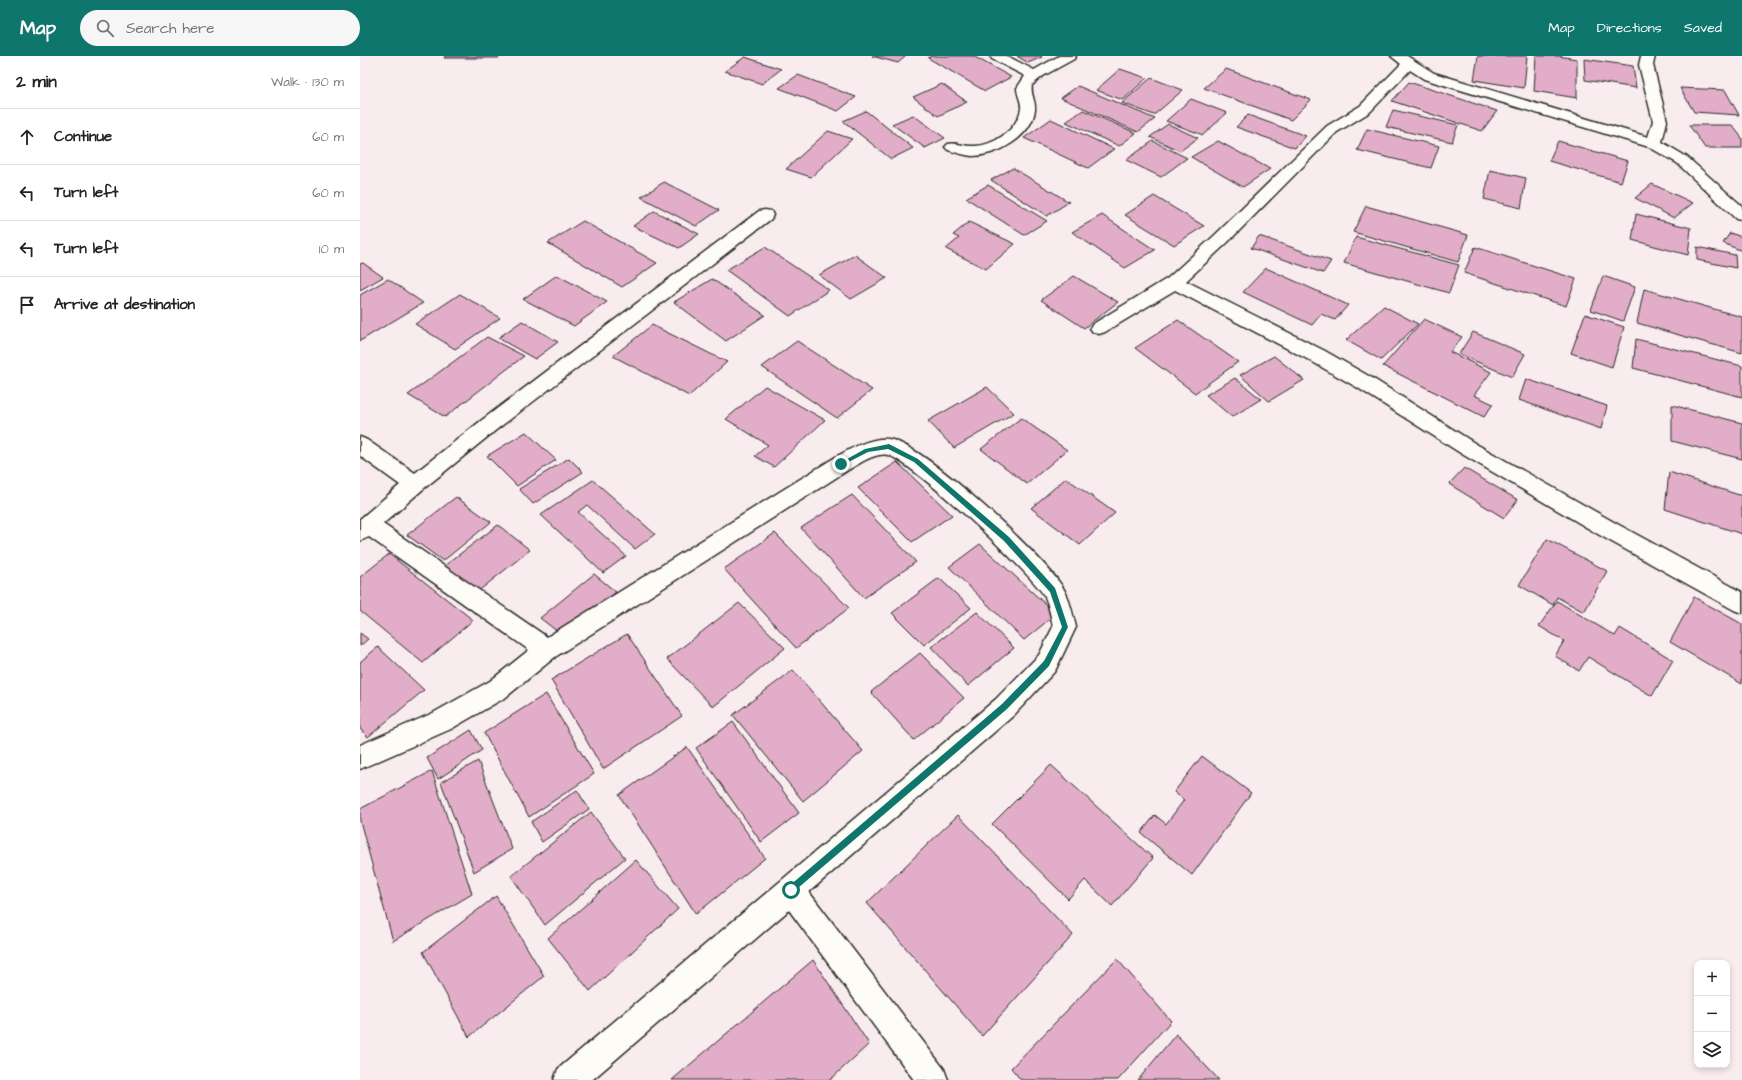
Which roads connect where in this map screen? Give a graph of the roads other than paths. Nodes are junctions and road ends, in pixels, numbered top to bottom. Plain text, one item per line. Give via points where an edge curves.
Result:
1 (997, 56) edge
2 (1069, 56) edge
3 (1648, 56) edge
4 (1403, 60) edge
5 (1035, 76) junction
6 (1654, 144) junction
7 (953, 147) dead end
8 (765, 215) dead end
9 (1742, 215) edge
10 (1174, 282) junction
11 (1099, 328) dead end
12 (360, 446) edge
13 (415, 484) junction
14 (364, 528) edge
15 (1742, 603) edge
16 (547, 650) junction
17 (360, 757) edge
18 (791, 890) junction
19 (569, 1080) edge
20 (933, 1080) edge

1 - 5 street
2 - 5 street
3 - 6 street via 1646,65 1660,121
4 - 6 street via 1429,76
4 - 10 street via 1365,109 1332,129
5 - 7 street via 1026,84 1024,90 1028,110 1023,124 1015,134 984,150 971,151
6 - 9 street via 1682,160
8 - 13 street
10 - 11 street
10 - 15 street via 1318,356 1469,449
12 - 13 street
13 - 14 street
14 - 16 street
16 - 17 street via 498,689 442,721
16 - 18 street via 867,450 889,447 916,461 1006,539 1053,590 1065,627 1047,663 1005,706
18 - 19 street
18 - 20 street

